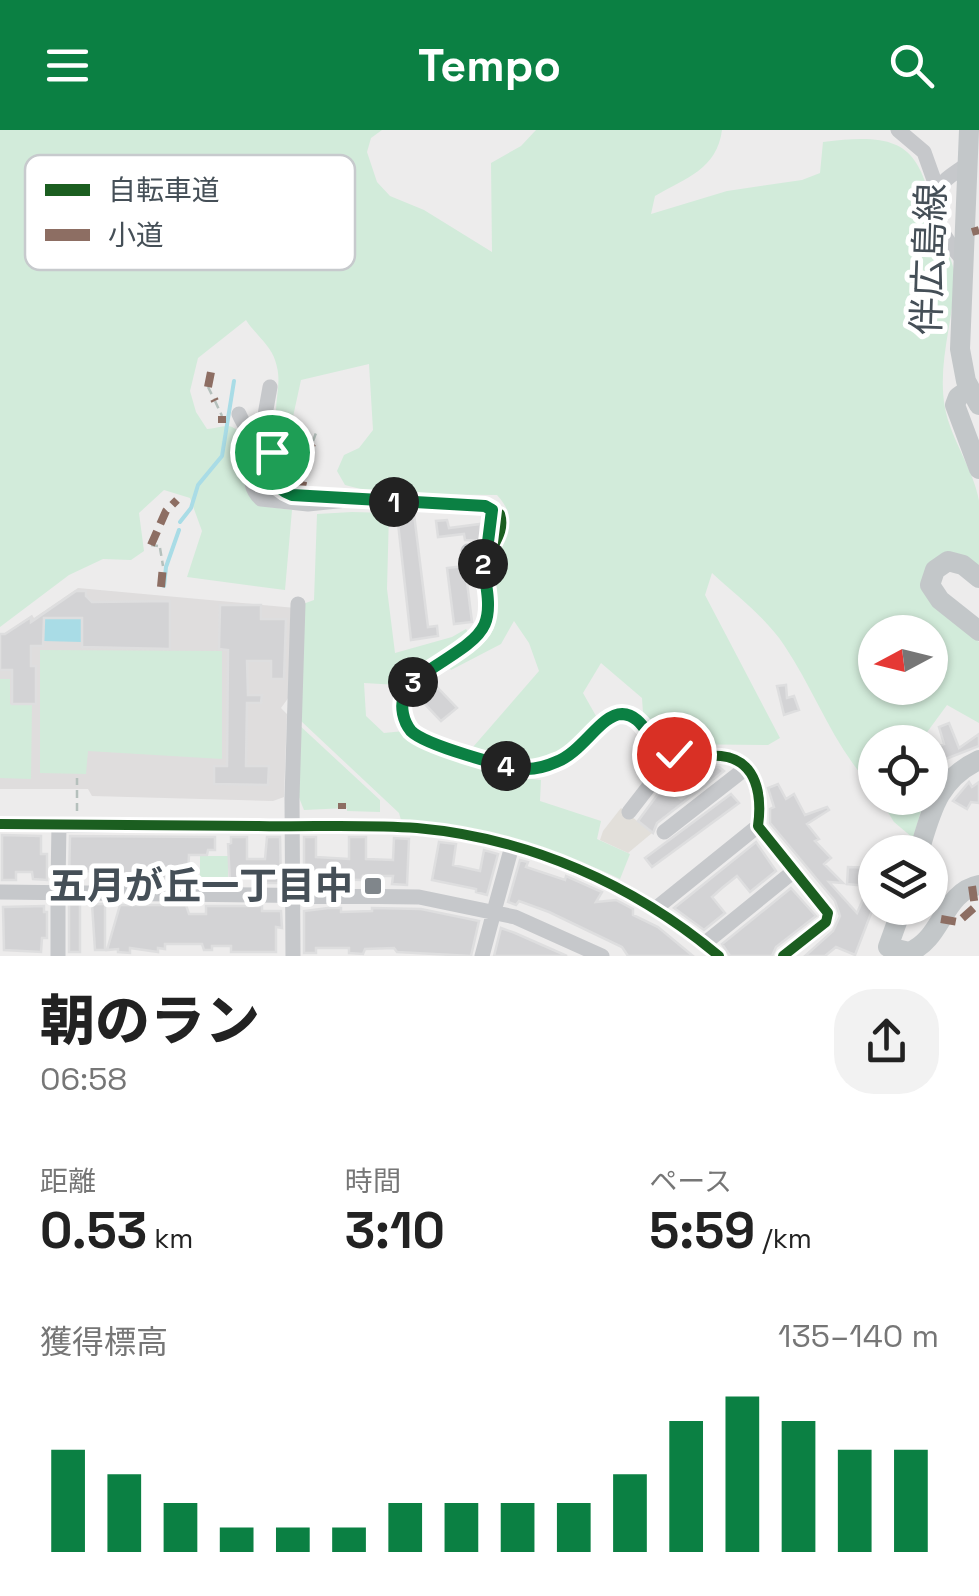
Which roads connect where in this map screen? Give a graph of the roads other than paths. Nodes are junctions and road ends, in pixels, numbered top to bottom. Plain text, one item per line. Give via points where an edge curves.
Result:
1 (898, 130) edge
2 (969, 130) edge
3 (968, 162) junction
4 (942, 184) junction
5 (964, 260) junction
6 (270, 387) dead end
7 (974, 397) edge
8 (231, 414) road end
9 (979, 470) edge
10 (347, 500) junction
11 (500, 514) dead end
12 (484, 574) junction
13 (979, 578) edge
14 (298, 604) dead end
15 (979, 632) edge
16 (674, 754) junction
17 (979, 760) edge
18 (746, 768) junction
19 (661, 771) junction
20 (682, 788) dead end
21 (629, 812) dead end
22 (0, 824) edge
23 (60, 825) junction
24 (294, 826) junction
25 (758, 826) junction
26 (664, 832) dead end
27 (923, 835) edge
28 (512, 846) junction
29 (794, 871) junction
30 (977, 885) edge
31 (0, 892) edge
32 (294, 894) junction
33 (655, 909) junction
34 (899, 925) edge
35 (704, 944) junction
36 (895, 953) edge
37 (58, 956) edge
38 (293, 956) edge
39 (482, 956) edge
40 (602, 956) edge
41 (719, 956) edge
42 (783, 956) edge

1 - 4 street via 924,152 934,180
2 - 3 main road, 伴広島線
3 - 4 street
3 - 5 main road, 伴広島線
4 - 5 street via 934,213
5 - 7 main road, 伴広島線 via 960,349
6 - 10 street via 265,415 275,440 268,464 274,482 292,495
7 - 9 main road, 伴広島線 via 958,397 956,405
8 - 10 street via 253,443 250,478 258,497 308,504
10 - 12 street via 485,506 493,516 488,542 474,552
11 - 12 street via 502,527
12 - 16 street via 490,610 485,628 410,684 402,704 409,729 492,763 530,769 564,759 605,719 626,715 657,747
13 - 15 main road via 948,562 935,570 930,585
14 - 24 street
16 - 18 street via 722,756
16 - 19 street
17 - 27 main road via 944,786
18 - 25 street via 759,788
18 - 26 street
19 - 20 street
19 - 21 street
22 - 23 street
23 - 24 street
23 - 37 street
24 - 28 street via 419,828
24 - 32 street
25 - 29 street
25 - 33 street
28 - 33 street via 598,876
28 - 39 street
29 - 35 street
29 - 42 street via 828,916
30 - 36 main road via 956,897 923,946
31 - 32 street
32 - 38 street
32 - 40 street via 406,896 468,905 539,926
33 - 35 street
34 - 36 main road
35 - 41 street

